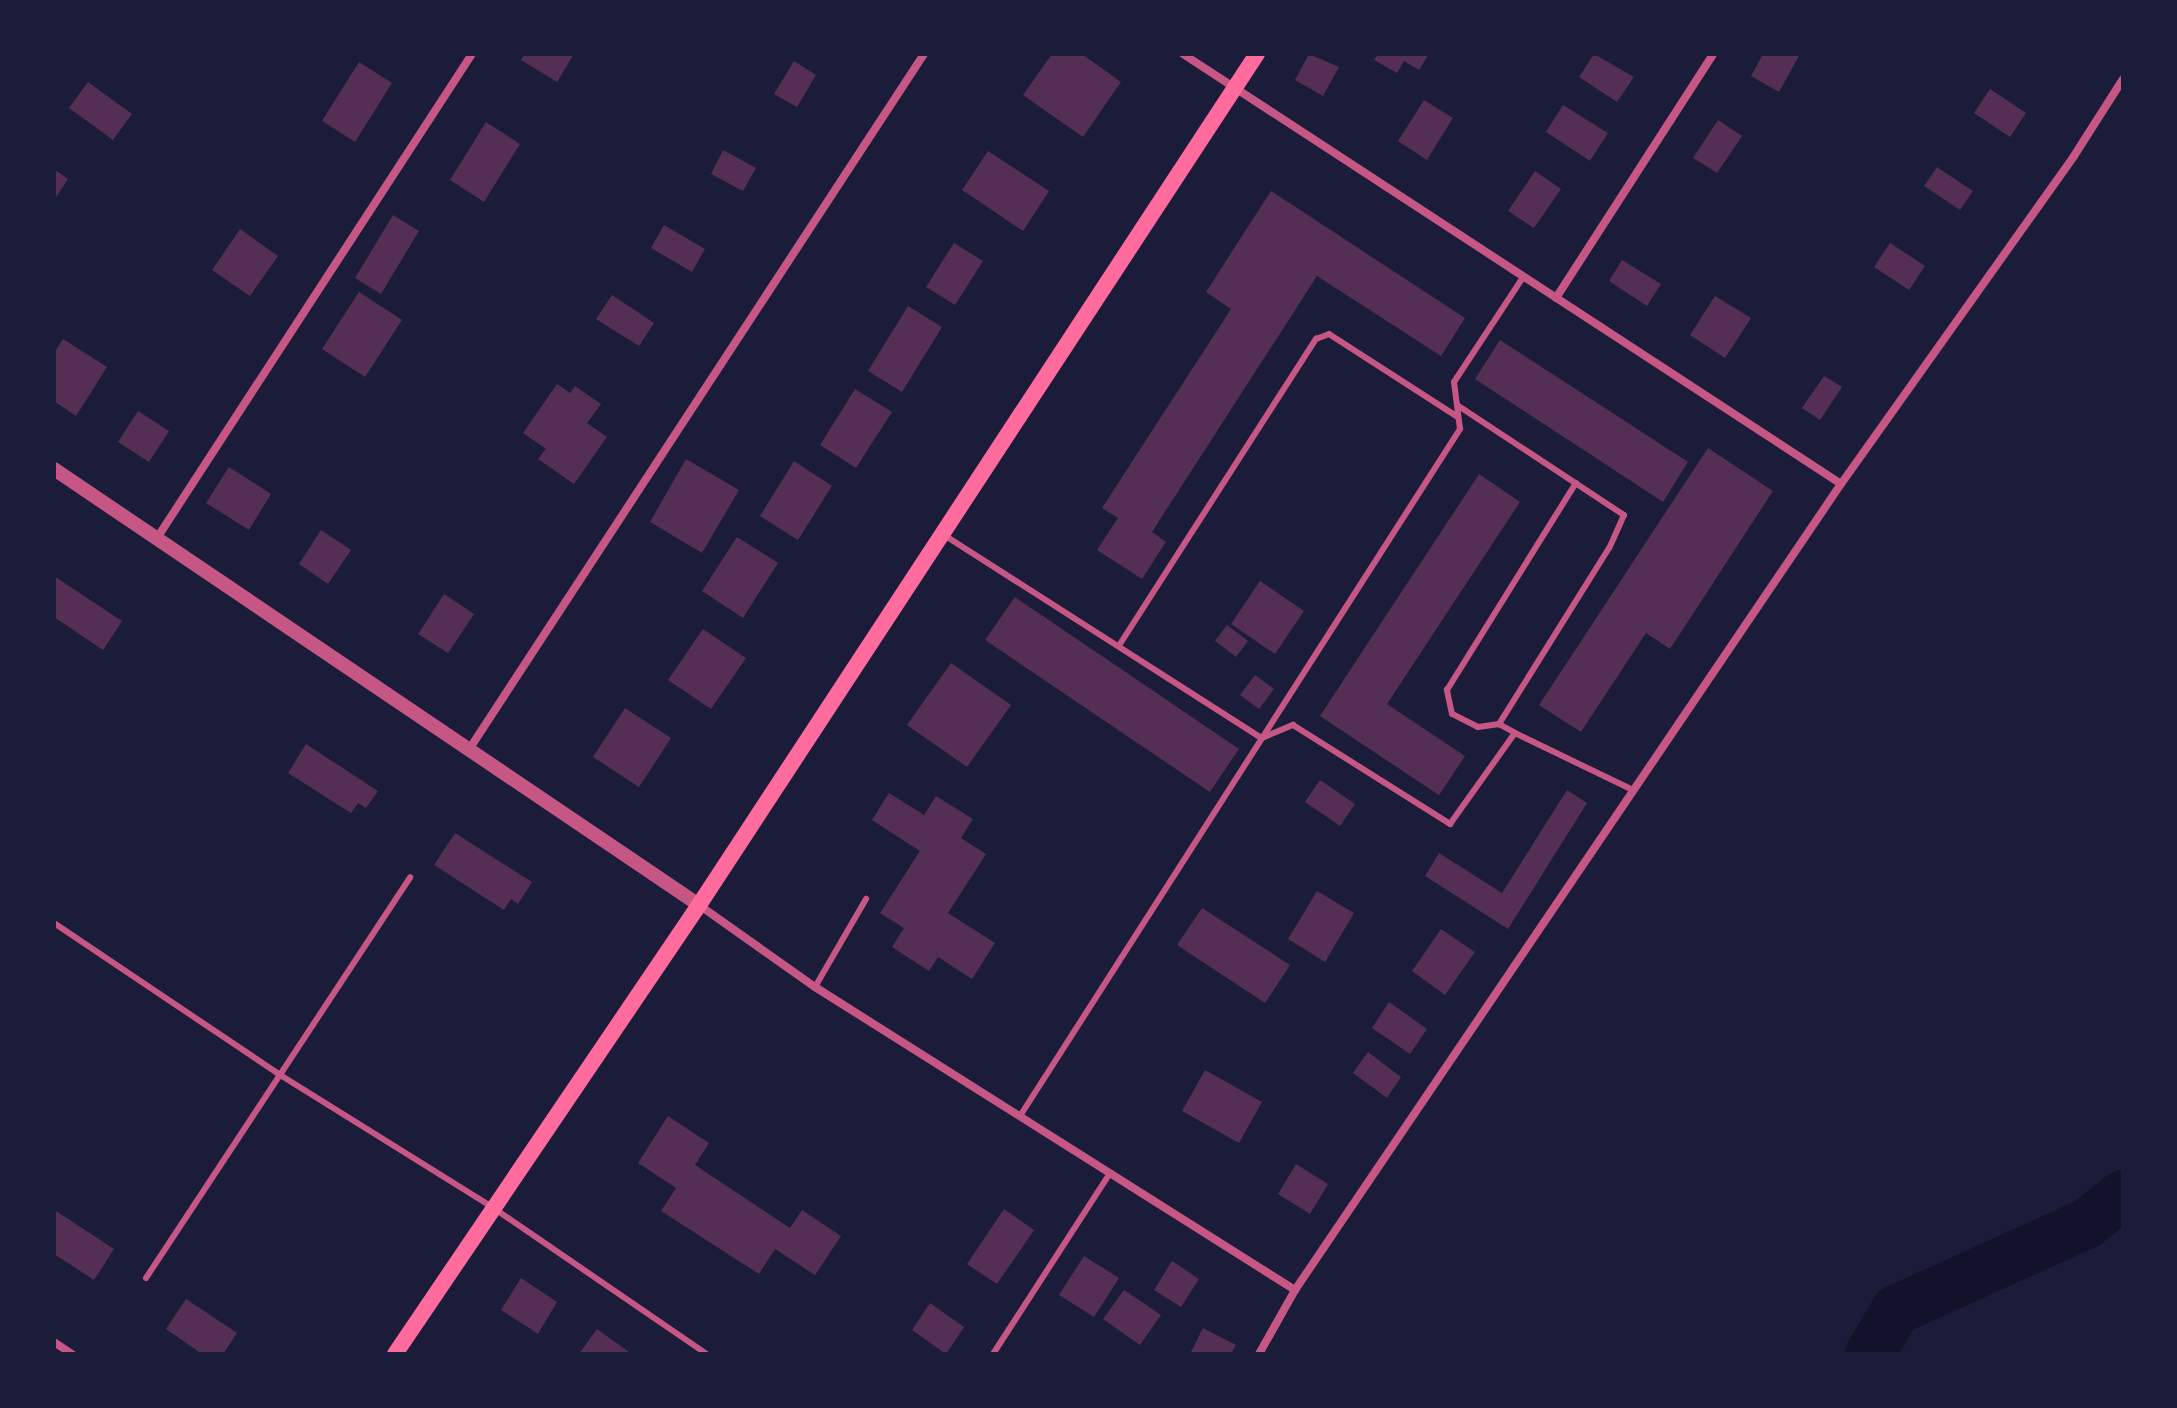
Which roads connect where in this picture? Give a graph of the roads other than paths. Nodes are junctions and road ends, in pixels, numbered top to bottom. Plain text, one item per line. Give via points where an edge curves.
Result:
1 (472, 54) edge
2 (924, 54) edge
3 (1183, 54) edge
4 (1257, 54) edge
5 (1713, 54) edge
6 (2123, 79) edge
7 (1236, 87) junction
8 (1524, 276) junction
9 (1556, 298) junction
10 (1457, 405) junction
11 (1458, 417) junction
12 (54, 469) edge
13 (1576, 483) junction
14 (1841, 484) junction
15 (941, 533) junction
16 (159, 535) junction
17 (1120, 644) junction
18 (1499, 724) junction
19 (1515, 733) junction
20 (1262, 738) junction
21 (470, 748) junction
22 (1633, 790) junction
23 (410, 877) dead end
24 (866, 899) dead end
25 (699, 905) junction
26 (54, 923) edge
27 (815, 987) junction
28 (277, 1073) junction
29 (1020, 1116) junction
30 (1110, 1173) junction
31 (492, 1207) junction
32 (146, 1278) dead end
33 (1295, 1290) junction
34 (54, 1342) edge
35 (72, 1354) edge
36 (395, 1354) edge
37 (707, 1354) edge
38 (993, 1354) edge
39 (1259, 1354) edge

1 - 16 street
2 - 21 street
3 - 7 street
4 - 7 main road
5 - 9 street
6 - 14 street
7 - 8 street
7 - 15 main road
8 - 9 street
8 - 10 lane via 1454,382
9 - 14 street
10 - 11 lane
10 - 13 lane
11 - 17 lane via 1329,334 1316,339
11 - 20 lane via 1460,429
12 - 16 street
13 - 18 lane via 1624,515 1609,548
13 - 18 lane via 1447,690 1452,714 1478,727
14 - 22 street
15 - 17 lane
15 - 25 main road
16 - 21 street
17 - 20 lane
18 - 19 lane
19 - 20 lane via 1450,824 1293,725
19 - 22 lane
20 - 29 lane
21 - 25 street
22 - 33 street
23 - 28 lane
24 - 27 lane
25 - 27 street
25 - 31 main road
26 - 28 lane
27 - 29 street
28 - 31 lane
28 - 32 lane
29 - 30 street
30 - 33 street
30 - 38 lane
31 - 36 main road
31 - 37 lane
33 - 39 street
34 - 35 street

